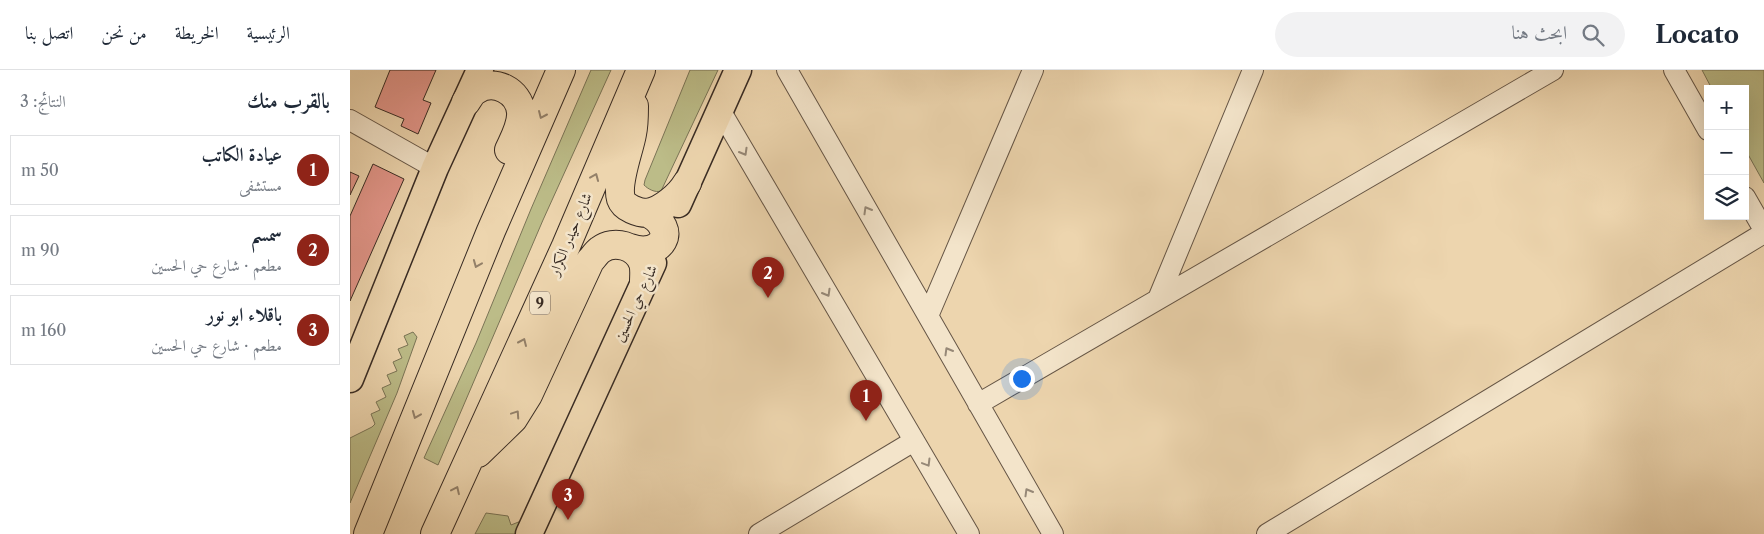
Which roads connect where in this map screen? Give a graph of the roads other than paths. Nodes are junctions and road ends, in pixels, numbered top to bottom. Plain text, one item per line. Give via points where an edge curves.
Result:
1 (480, 70) edge
2 (488, 70) edge
3 (561, 70) edge
4 (738, 70) edge
5 (787, 70) edge
6 (1033, 70) edge
7 (1253, 70) edge
8 (1553, 70) edge
9 (1674, 70) edge
10 (638, 75) edge
11 (507, 90) junction
12 (466, 102) junction
13 (720, 110) junction
14 (350, 120) edge
15 (1704, 123) edge
16 (436, 168) junction
17 (688, 183) junction
18 (1749, 204) edge
19 (648, 213) junction
20 (491, 231) junction
21 (1764, 231) edge
22 (662, 243) junction
23 (630, 248) junction
24 (644, 282) junction
25 (1158, 299) junction
26 (928, 316) junction
27 (350, 379) edge
28 (978, 404) junction
29 (914, 441) junction
30 (469, 461) junction
31 (368, 534) edge
32 (435, 534) edge
33 (529, 534) edge
34 (759, 534) edge
35 (969, 534) edge
36 (1053, 534) edge
37 (1267, 534) edge

1 - 12 main road
2 - 11 highway via 494,82
3 -> 20 highway
4 - 13 main road, شارع حي الحسين
26 -> 5 street
6 - 26 street
7 - 25 street
8 - 25 street
9 - 15 street
10 - 19 highway via 633,131 620,187 624,204
30 -> 10 highway, شارع حيدر الكرار / 9 via 566,246
11 - 12 highway via 492,85 484,87 476,90
11 - 20 highway via 518,102 521,118 498,183
12 - 16 main road
13 - 17 main road, شارع حي الحسين
13 -> 29 street
14 - 16 street
16 - 27 main road
17 - 19 highway via 672,200
17 - 22 main road, شارع حي الحسين
18 - 21 street
19 - 22 highway via 661,223 665,234
20 -> 31 highway
21 - 37 street
22 - 23 highway via 652,250
22 - 24 main road, شارع حي الحسين
23 - 24 highway via 644,264
30 -> 23 highway via 513,419 528,395 590,261 611,245
24 - 33 main road, شارع حي الحسين
25 - 28 street
28 -> 26 street
36 -> 28 street
29 - 34 street
29 -> 35 street
32 -> 30 highway, شارع حيدر الكرار / 9

